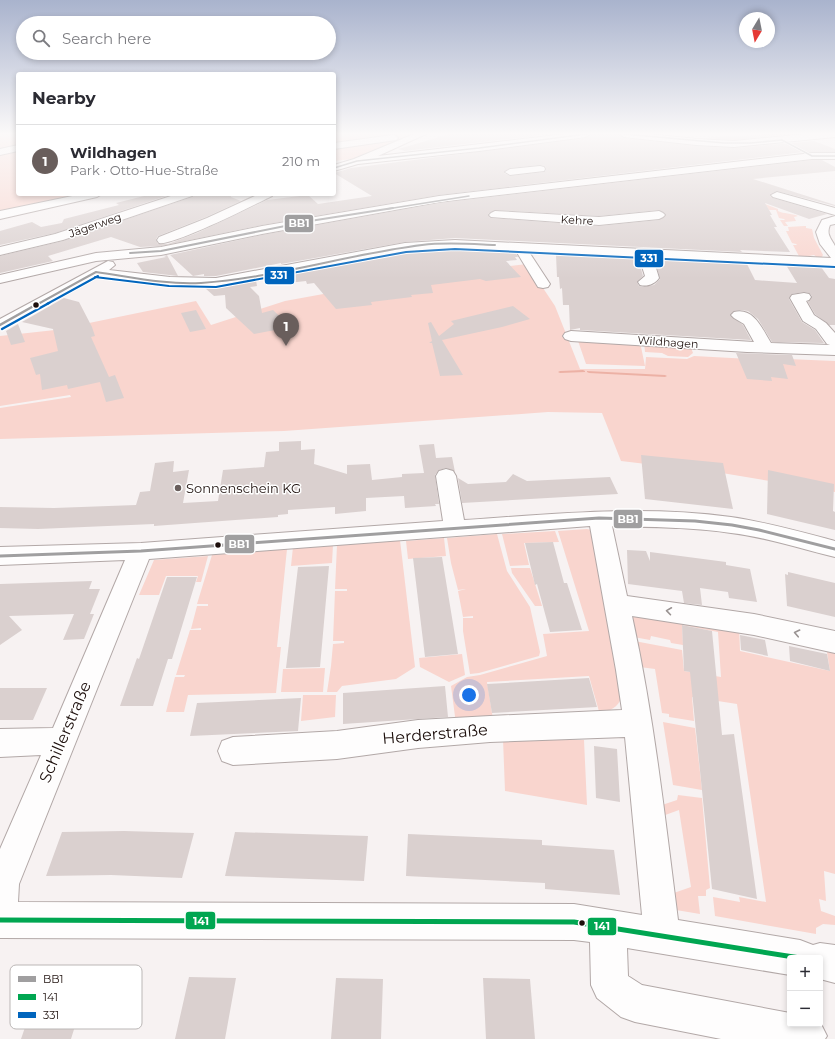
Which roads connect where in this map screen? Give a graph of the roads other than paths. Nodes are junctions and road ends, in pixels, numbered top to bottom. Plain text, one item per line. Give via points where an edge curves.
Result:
1 (508, 182) edge
2 (560, 182) edge
3 (507, 188) junction
4 (777, 195) dead end
5 (89, 196) edge
6 (182, 196) edge
7 (264, 196) edge
8 (469, 196) junction
9 (487, 209) junction
10 (230, 212) junction
11 (835, 212) edge
12 (659, 215) dead end
13 (1, 217) edge
14 (33, 220) dead end
15 (835, 220) edge
16 (176, 227) dead end
17 (56, 228) dead end
18 (829, 229) edge
19 (20, 234) dead end
20 (497, 235) junction
21 (519, 246) junction
22 (0, 251) edge
23 (130, 253) junction
24 (645, 254) junction
25 (835, 255) edge
26 (835, 262) edge
27 (96, 272) junction
28 (0, 279) edge
29 (645, 282) dead end
30 (543, 284) dead end
31 (804, 297) dead end
32 (739, 315) dead end
33 (0, 325) edge
34 (571, 336) dead end
35 (834, 344) edge
36 (766, 347) junction
37 (446, 476) dead end
38 (455, 517) junction
39 (599, 518) junction
40 (835, 549) edge
41 (141, 551) junction
42 (0, 556) edge
43 (616, 604) junction
44 (835, 642) edge
45 (638, 723) junction
46 (61, 741) junction
47 (0, 743) edge
48 (233, 751) dead end
49 (0, 914) edge
50 (0, 920) edge
51 (608, 927) junction
52 (662, 936) junction
53 (787, 956) edge
54 (823, 962) edge
55 (835, 964) edge
56 (807, 1036) dead end

1 - 3 street
2 - 3 street
3 - 8 street
4 - 11 street
5 - 13 street
6 - 22 street, Jägerweg via 59,237
7 - 10 street
8 - 9 street
8 - 23 street via 310,221 171,250
9 - 12 street, Kehre via 537,220 585,223
9 - 20 street
10 - 16 street via 213,211
10 - 23 street
13 - 14 street
15 - 18 street via 826,223
17 - 19 street via 26,238
18 - 25 street via 824,239
20 - 21 street
20 - 27 street via 455,244 415,246 202,283 168,282
21 - 24 street via 605,249
21 - 30 street
23 - 27 street
23 - 28 street via 96,257
24 - 26 street via 750,254
24 - 29 street via 652,278
27 - 33 street
31 - 35 street, Wildhagen via 797,298 807,317 821,326
32 - 36 street via 750,321
34 - 36 street, Wildhagen
35 - 36 street, Wildhagen
37 - 38 street
38 - 39 street
38 - 41 street
39 - 40 street via 645,524 695,521 732,525 759,530 805,546
39 - 43 street
41 - 42 street
41 - 46 street, Schillerstraße
44 -> 43 street via 726,619
43 - 45 street
45 - 48 street, Herderstraße via 484,729 418,734 337,745
45 - 52 street
46 - 47 street
46 - 49 street, Schillerstraße via 2,884
50 - 51 street via 574,922
51 - 52 street
51 - 56 street via 610,984 635,1003
52 - 53 street
54 - 55 street

